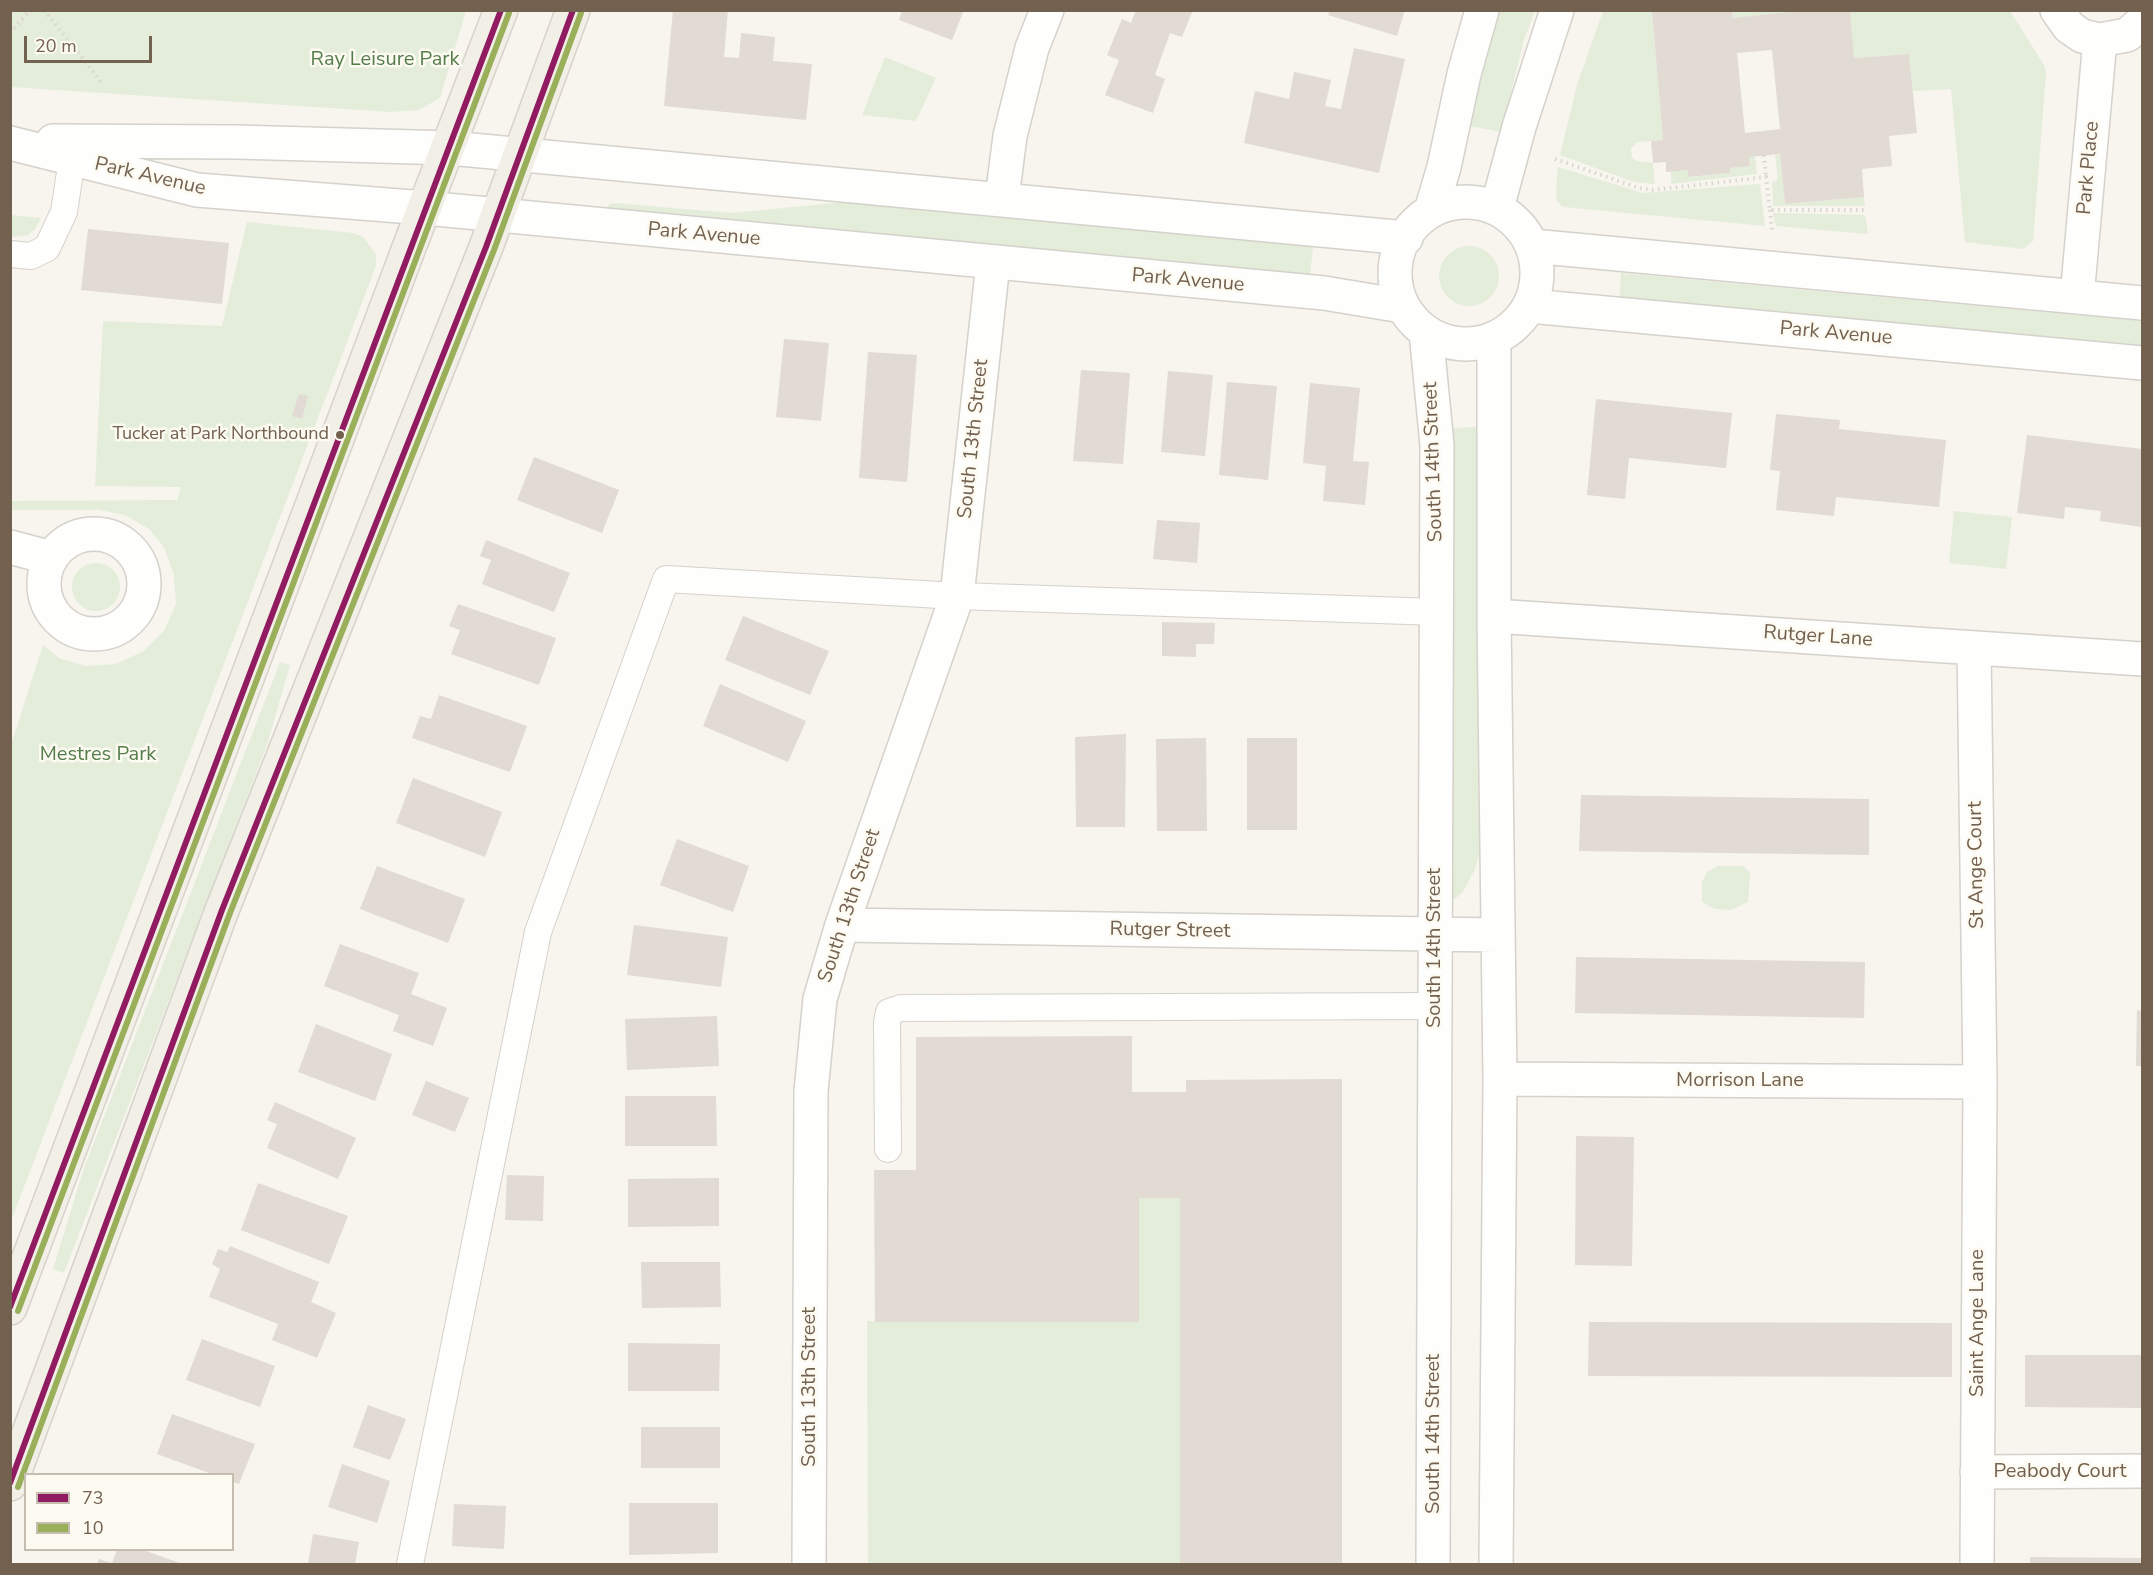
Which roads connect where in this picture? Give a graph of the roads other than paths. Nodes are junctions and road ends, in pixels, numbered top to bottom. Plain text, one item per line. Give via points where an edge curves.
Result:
1 (501, 10) edge
2 (573, 10) edge
3 (1047, 10) edge
4 (1482, 10) edge
5 (1557, 10) edge
6 (2057, 10) edge
7 (2142, 22) edge
8 (2100, 40) junction
9 (10, 142) edge
10 (450, 148) junction
11 (520, 154) junction
12 (72, 159) junction
13 (1002, 198) junction
14 (425, 208) junction
15 (1497, 208) junction
16 (1431, 211) junction
17 (497, 215) junction
18 (1406, 238) junction
19 (1532, 246) junction
20 (10, 254) edge
21 (993, 263) junction
22 (2077, 297) junction
23 (2142, 303) edge
24 (1402, 306) junction
25 (1530, 306) junction
26 (1426, 332) junction
27 (1494, 338) junction
28 (2142, 363) edge
29 (10, 547) edge
30 (51, 558) dead end
31 (957, 596) junction
32 (1438, 612) junction
33 (1494, 616) junction
34 (1974, 648) junction
35 (2142, 659) edge
36 (842, 925) junction
37 (1435, 935) junction
38 (1498, 935) junction
39 (1435, 1006) junction
40 (1500, 1079) junction
41 (1980, 1082) junction
42 (888, 1149) dead end
43 (10, 1308) edge
44 (2142, 1471) edge
45 (1977, 1472) junction
46 (10, 1484) edge
47 (410, 1564) edge
48 (809, 1564) edge
49 (1433, 1564) edge
50 (1496, 1564) edge
51 (1977, 1564) edge

1 - 10 main road
2 - 11 main road
3 - 13 street via 1032,48 1010,136
4 - 16 street
5 - 15 street
6 - 8 street via 2069,27 2082,36
7 - 8 street via 2127,35
8 - 22 street, Park Place
9 - 10 street, Park Avenue via 237,142
9 - 12 street, Park Avenue
10 - 11 street, Park Avenue
10 - 14 main road
11 - 13 street, Park Avenue
11 - 17 main road
12 - 14 street, Park Avenue via 197,190
12 - 20 lane via 64,212 47,248 31,256
13 - 18 street, Park Avenue
14 - 17 street, Park Avenue
14 - 43 main road
15 - 16 street via 1474,202 1449,204
15 - 19 street via 1517,223
16 - 18 street via 1417,220
17 - 21 street, Park Avenue
17 - 46 main road via 222,910
18 - 24 street via 1398,250 1395,267
19 - 22 street
19 - 25 street via 1537,279
21 - 24 street, Park Avenue via 1324,293
21 - 31 street, South 13th Street
22 - 23 street
24 - 26 street
25 - 27 street via 1518,322
25 - 28 street, Park Avenue
26 - 27 street via 1454,343
26 - 32 street, South 14th Street via 1437,445
27 - 33 street
29 - 30 street
31 - 32 lane
31 - 36 street, South 13th Street
31 - 47 lane via 666,579 538,932
32 - 37 street, South 14th Street
33 - 34 street, Rutger Lane
33 - 38 street
34 - 35 street, Rutger Lane
34 - 41 street, St Ange Court
36 - 37 street, Rutger Street
36 - 48 street, South 13th Street via 820,999 811,1091
37 - 38 street, Rutger Street
37 - 39 street, South 14th Street
38 - 40 street
39 - 42 lane via 902,1008 889,1012 887,1022
39 - 49 street, South 14th Street
40 - 41 street, Morrison Lane
40 - 50 street
41 - 45 street, Saint Ange Lane
44 - 45 street, Peabody Court
45 - 51 street, Saint Ange Lane

